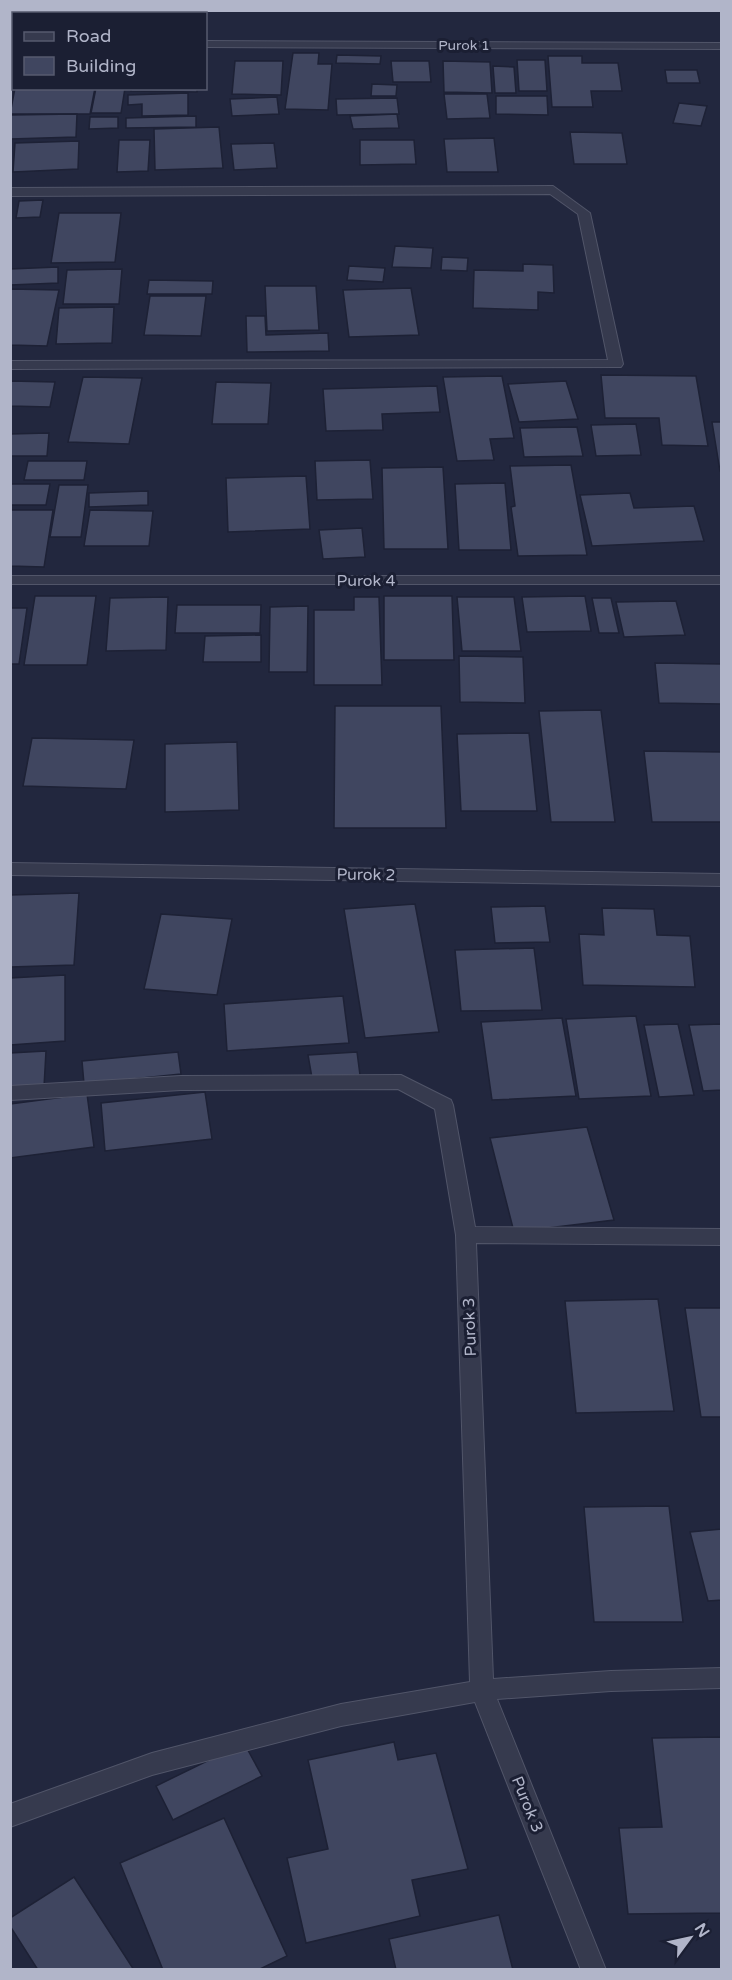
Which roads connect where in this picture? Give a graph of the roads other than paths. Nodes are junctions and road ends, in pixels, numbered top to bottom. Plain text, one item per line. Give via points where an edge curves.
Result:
1 (207, 44) edge
2 (722, 46) edge
3 (10, 192) edge
4 (10, 365) edge
5 (10, 580) edge
6 (722, 580) edge
7 (10, 869) edge
8 (722, 880) edge
9 (10, 1094) edge
10 (466, 1235) junction
11 (722, 1237) edge
12 (722, 1678) edge
13 (482, 1690) junction
14 (10, 1816) edge
15 (594, 1970) edge

1 - 2 street, Purok 1
3 - 4 street via 553,190 584,213 616,364
5 - 6 street, Purok 4
7 - 8 street, Purok 2
9 - 10 street, Purok 3 via 181,1083 401,1082 444,1104
10 - 11 street
10 - 13 street, Purok 3
12 - 13 street
13 - 14 street via 341,1715 152,1764
13 - 15 street, Purok 3

